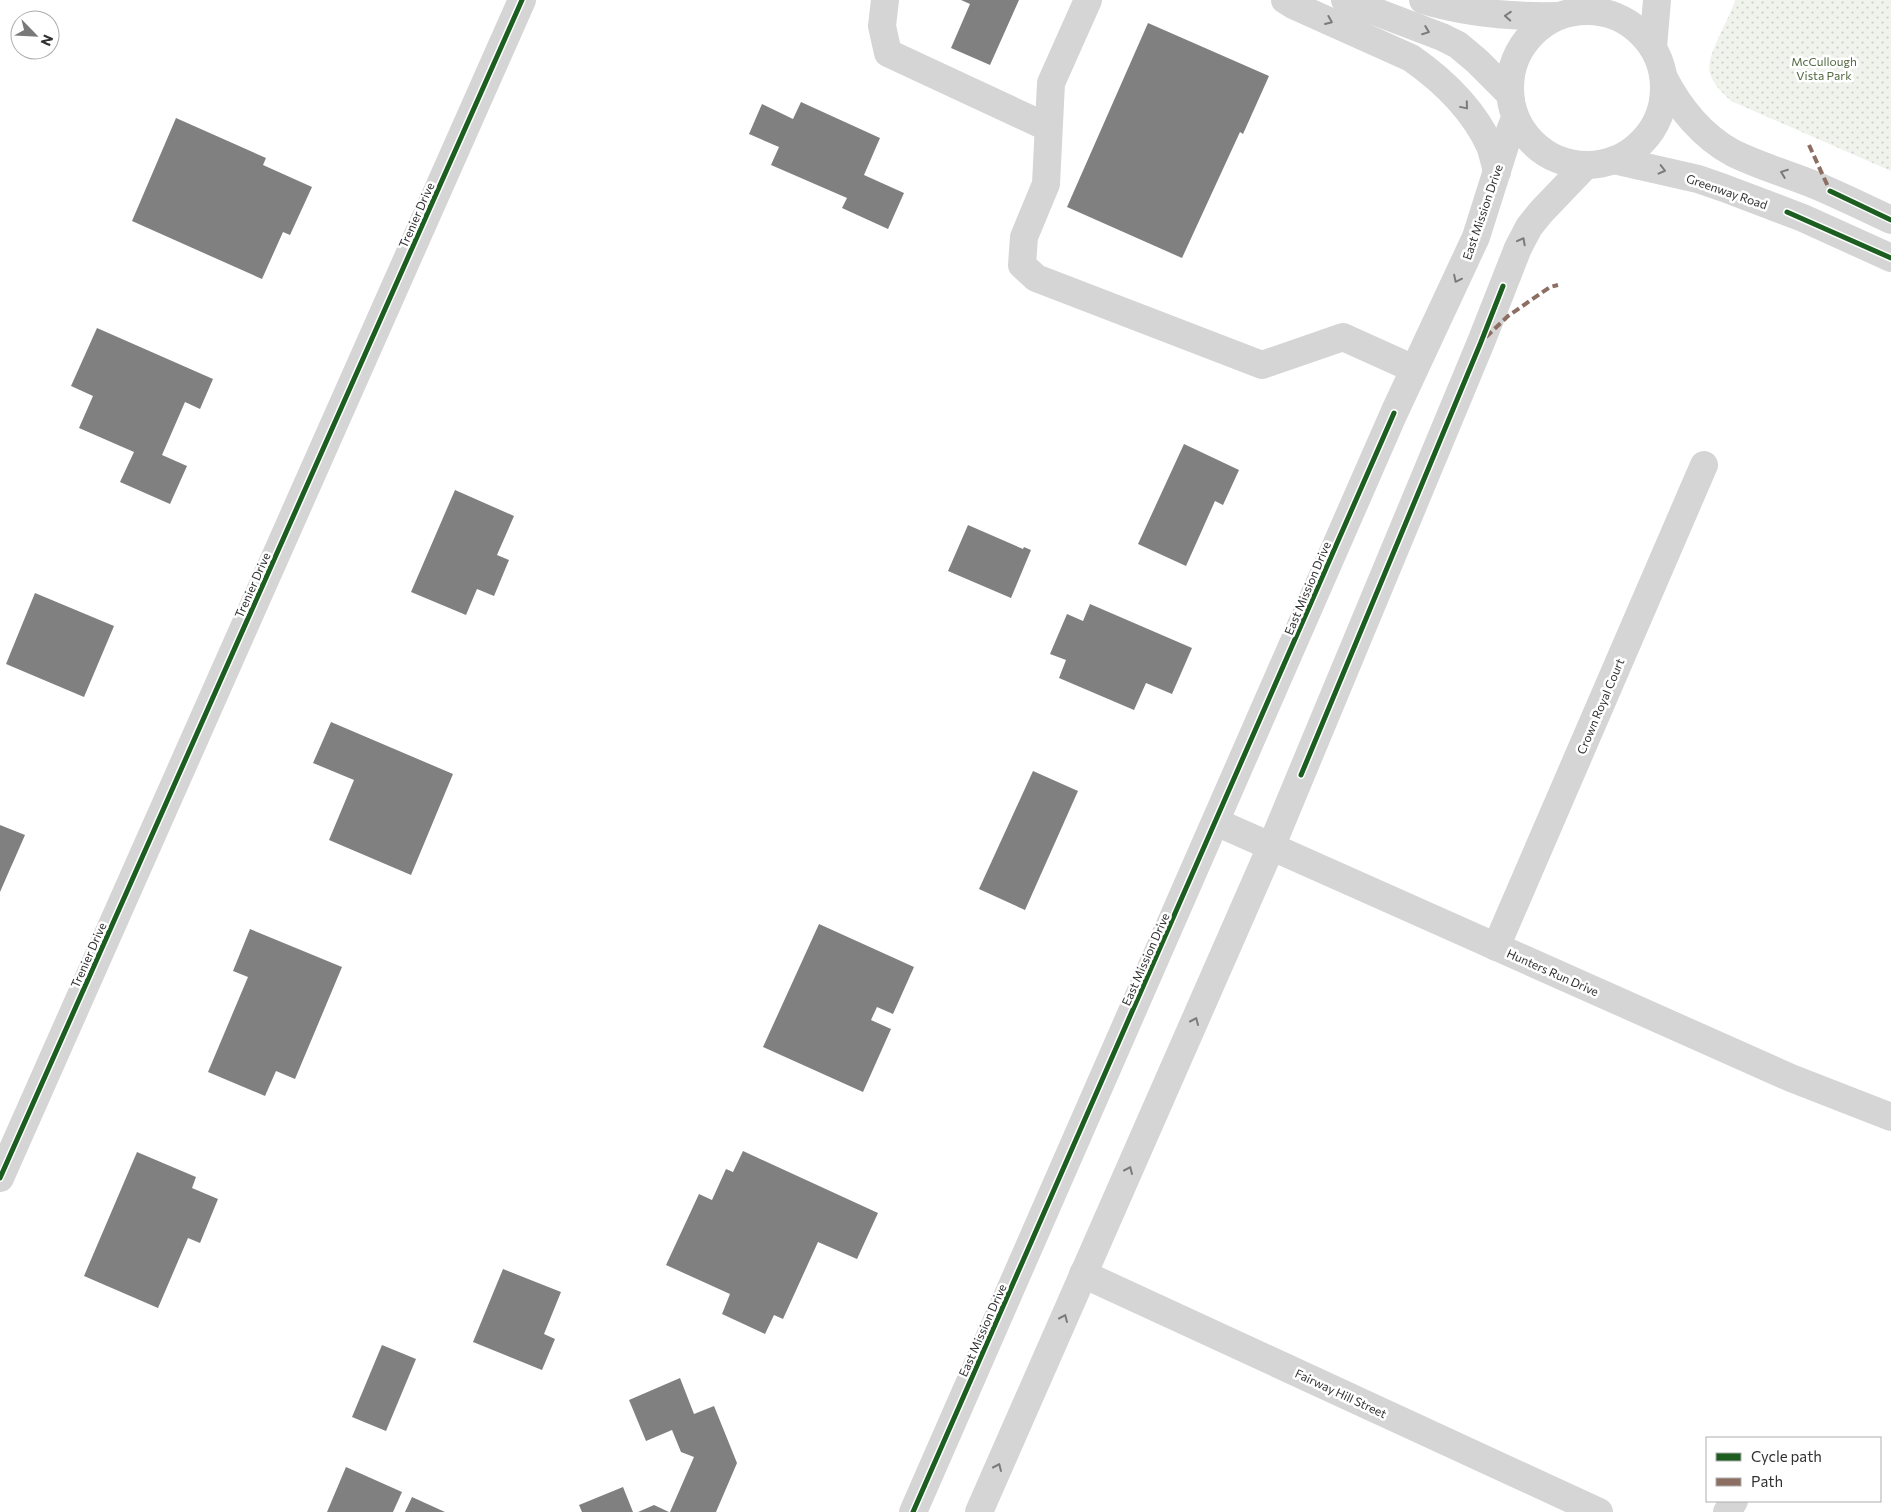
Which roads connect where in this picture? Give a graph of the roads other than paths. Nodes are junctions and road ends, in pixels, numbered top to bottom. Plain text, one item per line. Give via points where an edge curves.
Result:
1 (522, 0) edge
2 (885, 0) edge
3 (1088, 0) edge
4 (1285, 0) edge
5 (1344, 0) edge
6 (1423, 0) edge
7 (1657, 0) edge
8 (1572, 9) edge
9 (1653, 47) junction
10 (1664, 78) junction
11 (1512, 106) junction
12 (1047, 127) junction
13 (1614, 160) junction
14 (1585, 166) junction
15 (1497, 172) junction
16 (1891, 220) edge
17 (1891, 258) edge
18 (1414, 369) junction
19 (1704, 465) dead end
20 (1216, 822) junction
21 (1271, 847) junction
22 (1496, 947) junction
23 (1891, 1117) edge
24 (0, 1178) edge
25 (1083, 1274) junction
26 (913, 1512) edge
27 (979, 1512) edge
28 (1599, 1512) edge

1 - 24 street, Trenier Drive
2 - 12 street via 882,26 888,53
3 - 12 street via 1051,83
4 -> 15 street via 1411,58 1427,69 1472,115 1490,147
5 -> 11 street via 1458,46 1477,60
8 -> 6 street via 1523,17 1450,8
7 - 9 street
8 - 9 street via 1612,15 1629,23
8 - 11 street via 1538,29 1521,50 1512,72
9 - 10 street
10 - 13 street via 1663,98 1655,123 1628,153
16 -> 10 street via 1830,191 1748,160 1721,145 1693,120 1672,94
11 - 14 street via 1522,129 1532,140 1571,164
11 - 15 street, East Mission Drive via 1508,136
12 - 18 street via 1046,184 1024,237 1022,265 1036,278 1262,365 1343,337
13 - 14 street
13 -> 17 street, Greenway Road via 1717,185 1803,218
21 -> 14 street via 1518,248 1541,212
15 -> 18 street, East Mission Drive via 1467,257
18 - 20 street, East Mission Drive
19 - 22 street, Crown Royal Court
20 - 21 street, Hunters Run Drive
20 - 26 street, East Mission Drive
21 - 22 street, Hunters Run Drive
25 -> 21 street
22 - 23 street, Hunters Run Drive via 1791,1078
27 -> 25 street
25 - 28 street, Fairway Hill Street

